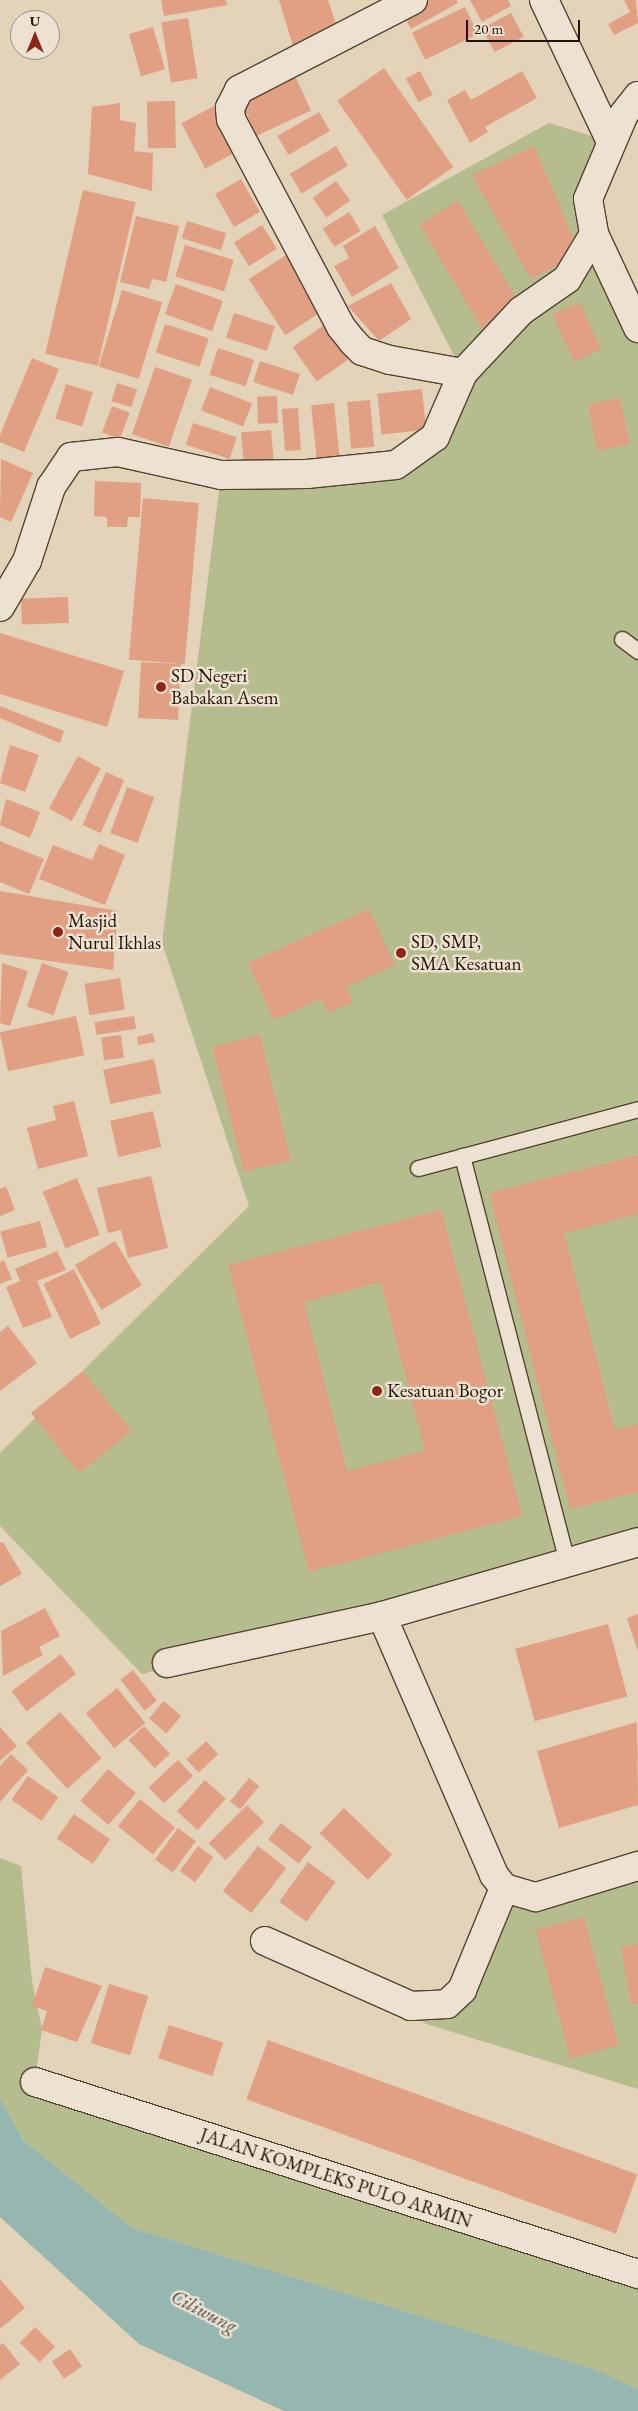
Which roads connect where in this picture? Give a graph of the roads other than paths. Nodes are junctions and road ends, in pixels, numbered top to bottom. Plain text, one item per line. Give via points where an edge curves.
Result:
1 (413, 0) edge
2 (544, 0) edge
3 (638, 96) edge
4 (611, 142) junction
5 (594, 234) junction
6 (638, 328) edge
7 (463, 373) junction
8 (0, 607) edge
9 (622, 639) dead end
10 (638, 652) edge
11 (638, 1109) edge
12 (462, 1156) junction
13 (418, 1168) dead end
14 (638, 1542) edge
15 (567, 1561) junction
16 (382, 1616) junction
17 (167, 1663) dead end
18 (638, 1866) edge
19 (504, 1888) junction
20 (265, 1941) dead end
21 (35, 2082) dead end
22 (638, 2274) edge

1 - 7 street via 239,90 230,108 231,119 341,327 353,342 362,351 381,357
2 - 4 street
3 - 4 street via 624,114
4 - 5 street via 588,199
5 - 6 street
5 - 7 street via 567,278 521,311
7 - 8 street via 435,437 396,465 307,474 221,475 118,452 71,457 50,487 27,561
9 - 10 lane
11 - 12 lane
12 - 13 lane
12 - 15 lane
14 - 15 street
15 - 16 street
16 - 17 street
16 - 19 street via 494,1875
18 - 19 street via 536,1897
19 - 20 street via 460,1994 446,2004 411,2006
21 - 22 street, JALAN KOMPLEKS PULO ARMIN

